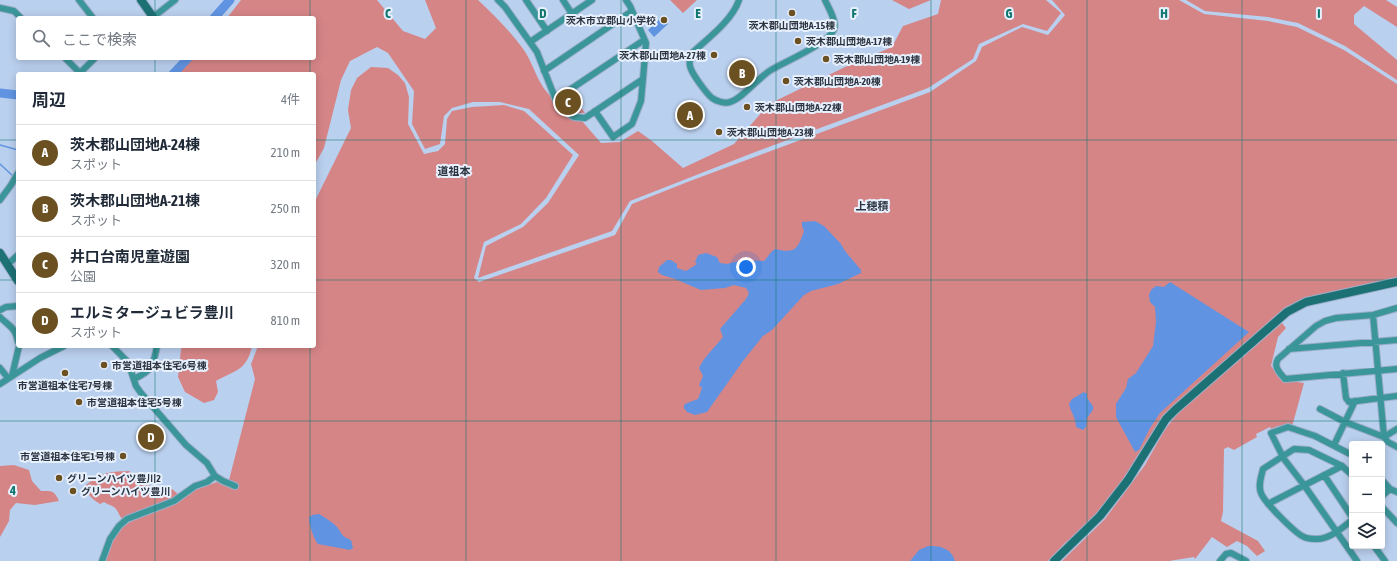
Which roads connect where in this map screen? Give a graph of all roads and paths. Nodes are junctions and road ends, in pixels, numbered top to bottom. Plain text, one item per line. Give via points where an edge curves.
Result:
1 (79, 0) edge
2 (140, 0) edge
3 (175, 0) edge
4 (498, 0) edge
5 (526, 0) edge
6 (563, 0) edge
7 (592, 0) edge
8 (626, 0) edge
9 (740, 0) edge
10 (825, 0) edge
11 (0, 8) edge
12 (632, 11) junction
13 (572, 14) junction
14 (20, 16) edge
15 (91, 16) edge
16 (151, 16) edge
17 (155, 16) edge
18 (547, 31) junction
19 (644, 40) junction
20 (530, 42) junction
21 (67, 60) edge
22 (93, 60) edge
23 (544, 71) junction
24 (77, 72) edge
25 (81, 72) edge
26 (643, 79) junction
27 (556, 99) junction
28 (595, 111) junction
29 (16, 176) edge
30 (0, 200) edge
31 (0, 253) edge
32 (16, 257) edge
33 (8, 264) junction
34 (16, 278) edge
35 (1397, 282) edge
36 (16, 306) edge
37 (1397, 308) edge
38 (0, 310) edge
39 (1373, 315) junction
40 (0, 317) edge
41 (16, 332) edge
42 (1397, 340) edge
43 (1375, 342) junction
44 (18, 348) edge
45 (60, 348) edge
46 (114, 348) edge
47 (157, 348) edge
48 (1289, 349) junction
49 (0, 368) edge
50 (1397, 369) edge
51 (1378, 370) junction
52 (1344, 373) junction
53 (10, 377) junction
54 (134, 379) junction
55 (0, 384) edge
56 (1397, 396) edge
57 (1380, 398) junction
58 (1355, 401) junction
59 (1320, 409) dead end
60 (1345, 422) junction
61 (1397, 429) edge
62 (1384, 437) junction
63 (1334, 445) junction
64 (1397, 447) edge
65 (1349, 453) edge
66 (1283, 456) junction
67 (1342, 466) junction
68 (1349, 473) edge
69 (1324, 475) junction
70 (215, 476) junction
71 (1385, 483) edge
72 (1304, 485) junction
73 (235, 486) dead end
74 (1390, 489) junction
75 (1397, 492) edge
76 (1385, 493) edge
77 (1268, 504) junction
78 (1385, 510) edge
79 (1349, 513) edge
80 (1349, 522) edge
81 (1397, 524) edge
82 (1337, 531) junction
83 (1376, 549) edge
84 (102, 561) edge
85 (1054, 561) edge
86 (1220, 561) edge
87 (1246, 561) edge
88 (1357, 561) edge
89 (1385, 561) edge

1 - 15 street
2 - 16 street
3 - 17 street
4 - 20 street
5 - 18 street
6 - 13 street
7 - 13 street
8 - 12 street
9 - 10 street via 722,25 691,54 692,73 712,99 724,102 730,102 768,71 819,44 831,34 835,28 834,22
11 - 14 street via 14,11
12 - 19 street
12 - 23 street
13 - 18 street
18 - 20 street
19 - 26 street via 646,44
19 - 27 street
20 - 23 street
21 - 24 street
22 - 25 street
23 - 27 street
26 - 28 street
26 - 28 street via 641,101 632,124 613,137
27 - 28 street via 560,108 574,117 585,118
29 - 30 street
31 - 33 street
32 - 33 street
33 - 34 street
35 - 85 street via 1306,302 1287,312 1175,410 1128,480 1100,516
36 - 38 street
37 - 39 street
39 - 43 street
39 - 48 street via 1326,321 1316,326
40 - 41 street
42 - 43 street
43 - 48 street
43 - 51 street
44 - 53 street
45 - 53 street
46 - 54 street via 128,362
47 - 54 street via 150,370
48 - 52 street via 1278,359 1276,365 1285,379
49 - 53 street
50 - 51 street
51 - 52 street
51 - 57 street
52 - 58 street via 1346,398 1349,402
53 - 55 street
54 - 70 street via 141,393 186,445 207,463
56 - 57 street
57 - 58 street
57 - 62 street
58 - 60 street
59 - 60 street
60 - 62 street
60 - 63 street
61 - 62 street
62 - 64 street
63 - 65 street
63 - 66 street via 1288,427 1271,433
66 - 67 street via 1294,449 1309,450
66 - 72 street
66 - 77 street via 1263,469 1260,488
67 - 68 street
67 - 69 street
69 - 72 street
69 - 79 street
70 - 73 street
70 - 84 street via 174,501 127,519 110,539
71 - 74 street
72 - 77 street
72 - 82 street
74 - 75 street
74 - 76 street
77 - 82 street via 1304,537 1318,539
78 - 81 street
80 - 82 street
82 - 88 street
83 - 89 street
86 - 87 street via 1226,554 1231,553

